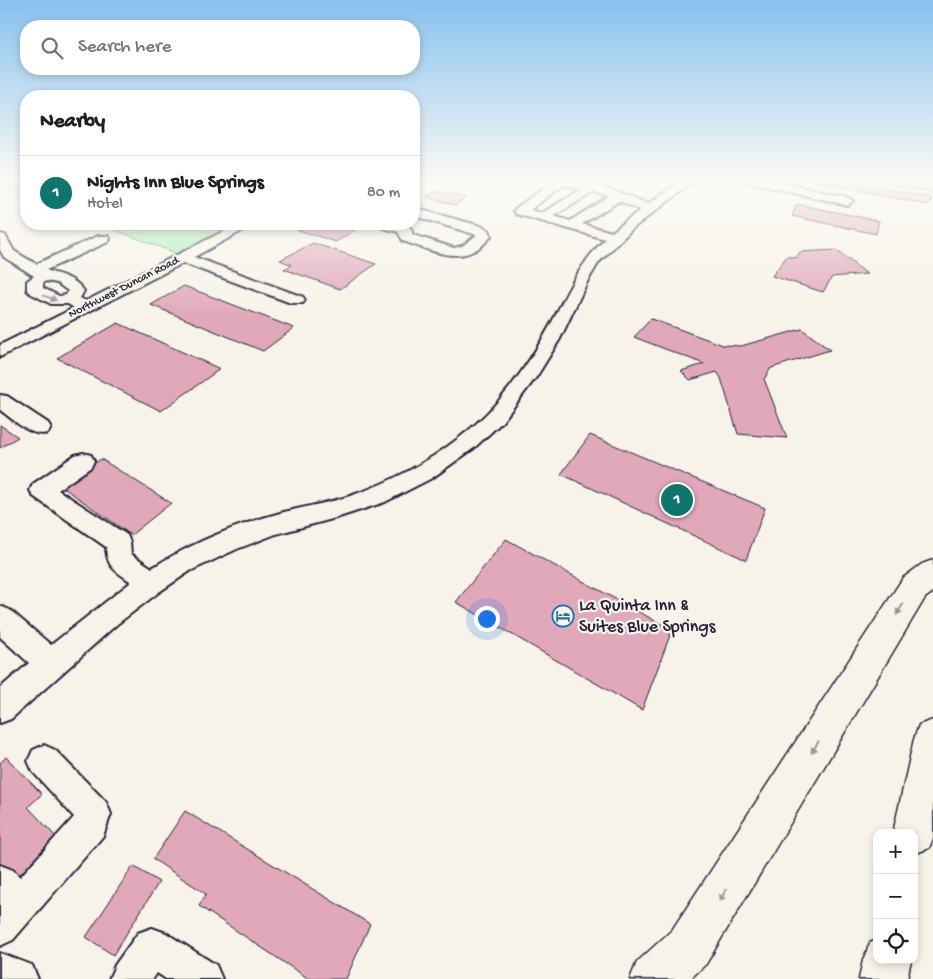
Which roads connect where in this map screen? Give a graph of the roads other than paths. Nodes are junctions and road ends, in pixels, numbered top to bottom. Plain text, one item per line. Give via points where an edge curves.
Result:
1 (460, 225) edge
2 (572, 225) edge
3 (631, 225) edge
4 (237, 230) edge
5 (405, 230) edge
6 (615, 237) junction
7 (0, 238) edge
8 (103, 239) dead end
9 (16, 258) junction
10 (183, 258) junction
11 (0, 263) edge
12 (39, 273) junction
13 (297, 300) dead end
14 (85, 308) junction
15 (0, 352) edge
16 (0, 401) edge
17 (41, 428) dead end
18 (83, 461) dead end
19 (933, 574) edge
20 (152, 583) junction
21 (0, 619) edge
22 (51, 664) junction
23 (0, 708) edge
24 (933, 739) edge
25 (44, 761) dead end
26 (915, 829) edge
27 (7, 905) edge
28 (886, 964) edge
29 (0, 973) edge
30 (18, 979) edge
31 (129, 979) edge
32 (202, 979) edge
33 (654, 979) edge
34 (883, 979) edge

1 - 5 street via 476,229 484,236 467,249 453,252 408,238
2 - 6 street
3 - 6 street
4 - 10 street, Northwest Duncan Road
6 - 20 street via 582,277 548,346 528,377 500,412 469,442 433,467 392,488 346,507 280,523 229,542 177,566
7 - 9 street via 9,254
8 - 12 street
9 - 11 street
9 - 12 street
10 - 13 street
10 - 14 street, Northwest Duncan Road
12 - 14 street via 55,276 70,284 76,291 70,300
14 - 15 street, Northwest Duncan Road
16 - 17 street
18 - 20 street via 41,490 118,542 120,559
19 -> 33 highway via 914,588 690,947
20 - 22 street via 79,638
21 - 22 street
22 - 23 street
24 - 26 highway
25 - 27 street via 94,814 91,824
28 - 34 highway
29 - 30 street
31 - 32 street via 152,947

